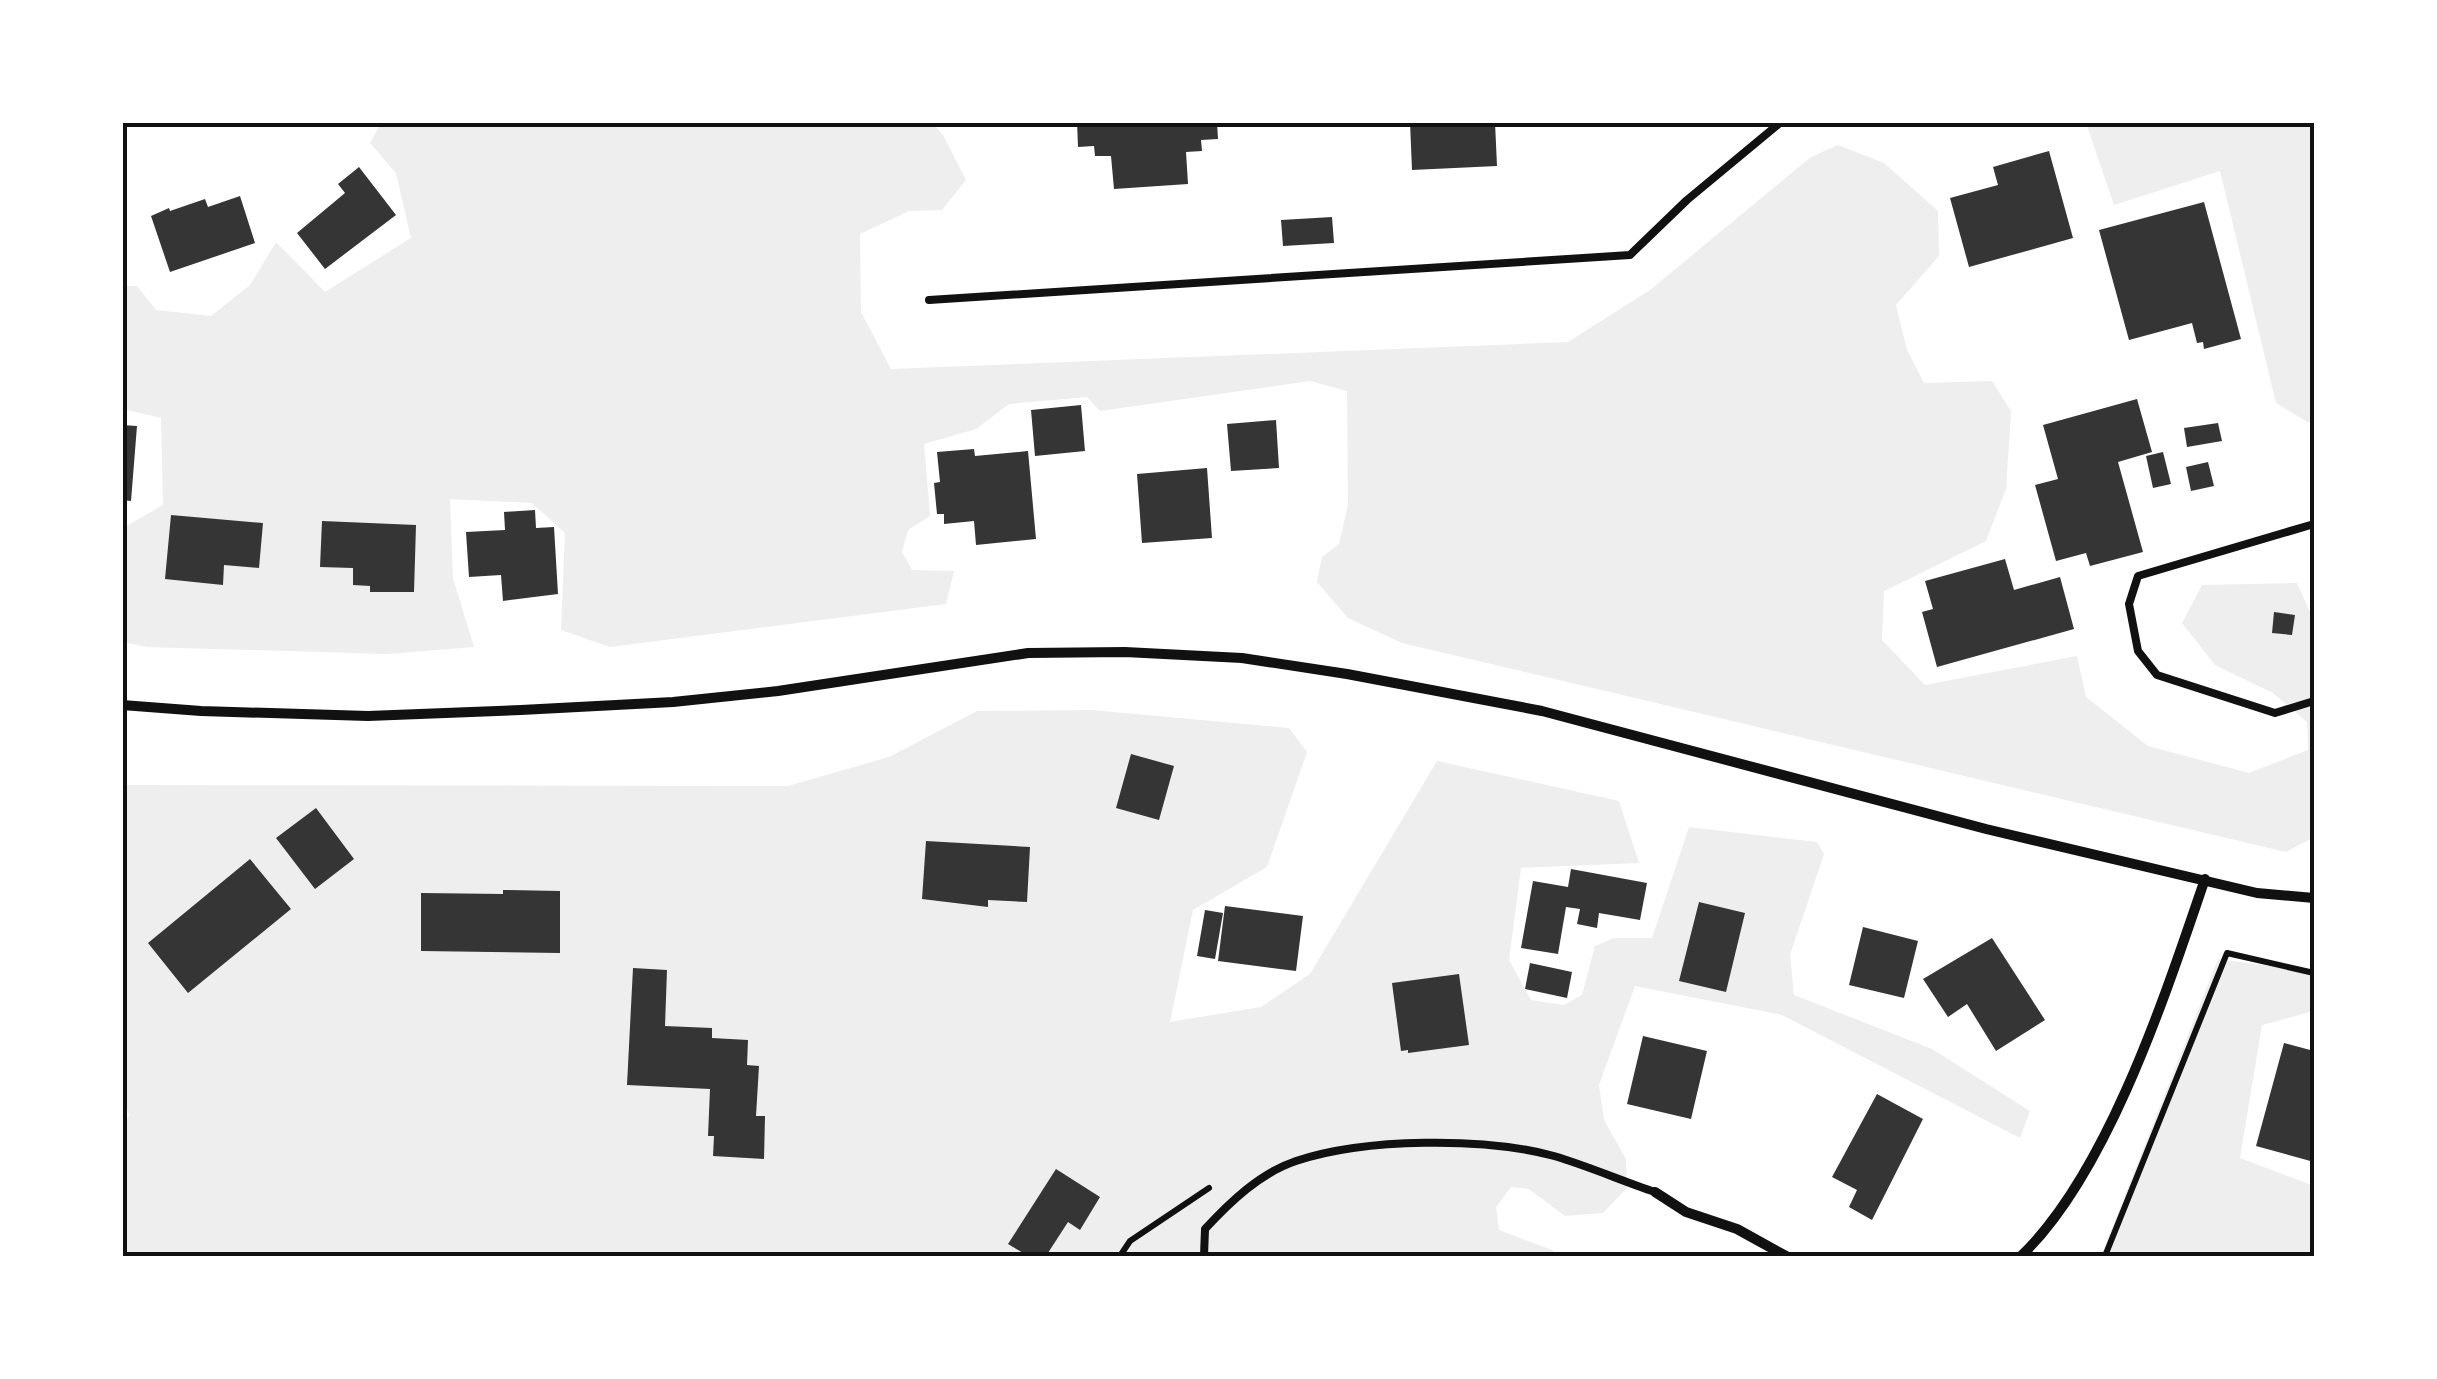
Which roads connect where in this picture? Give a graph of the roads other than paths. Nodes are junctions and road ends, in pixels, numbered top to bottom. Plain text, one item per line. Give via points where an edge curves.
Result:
1 (1781, 122) edge
2 (929, 300) dead end
3 (2314, 524) edge
4 (2314, 702) edge
5 (122, 705) edge
6 (2205, 879) junction
7 (2314, 898) edge
8 (1655, 1192) joint
9 (1204, 1256) edge
10 (1786, 1256) edge
11 (2022, 1256) edge

1 - 2 lane via 1630,255
3 - 4 lane via 2138,576 2129,604 2138,650 2158,675 2274,714
5 - 6 street via 368,716 521,710 673,702 1028,654 1242,658 1542,711 1986,829
6 - 7 street
6 - 11 street via 2116,1108 2068,1198
8 - 9 lane via 1552,1156 1472,1144 1373,1145 1294,1161 1237,1195 1205,1229
8 - 10 street

